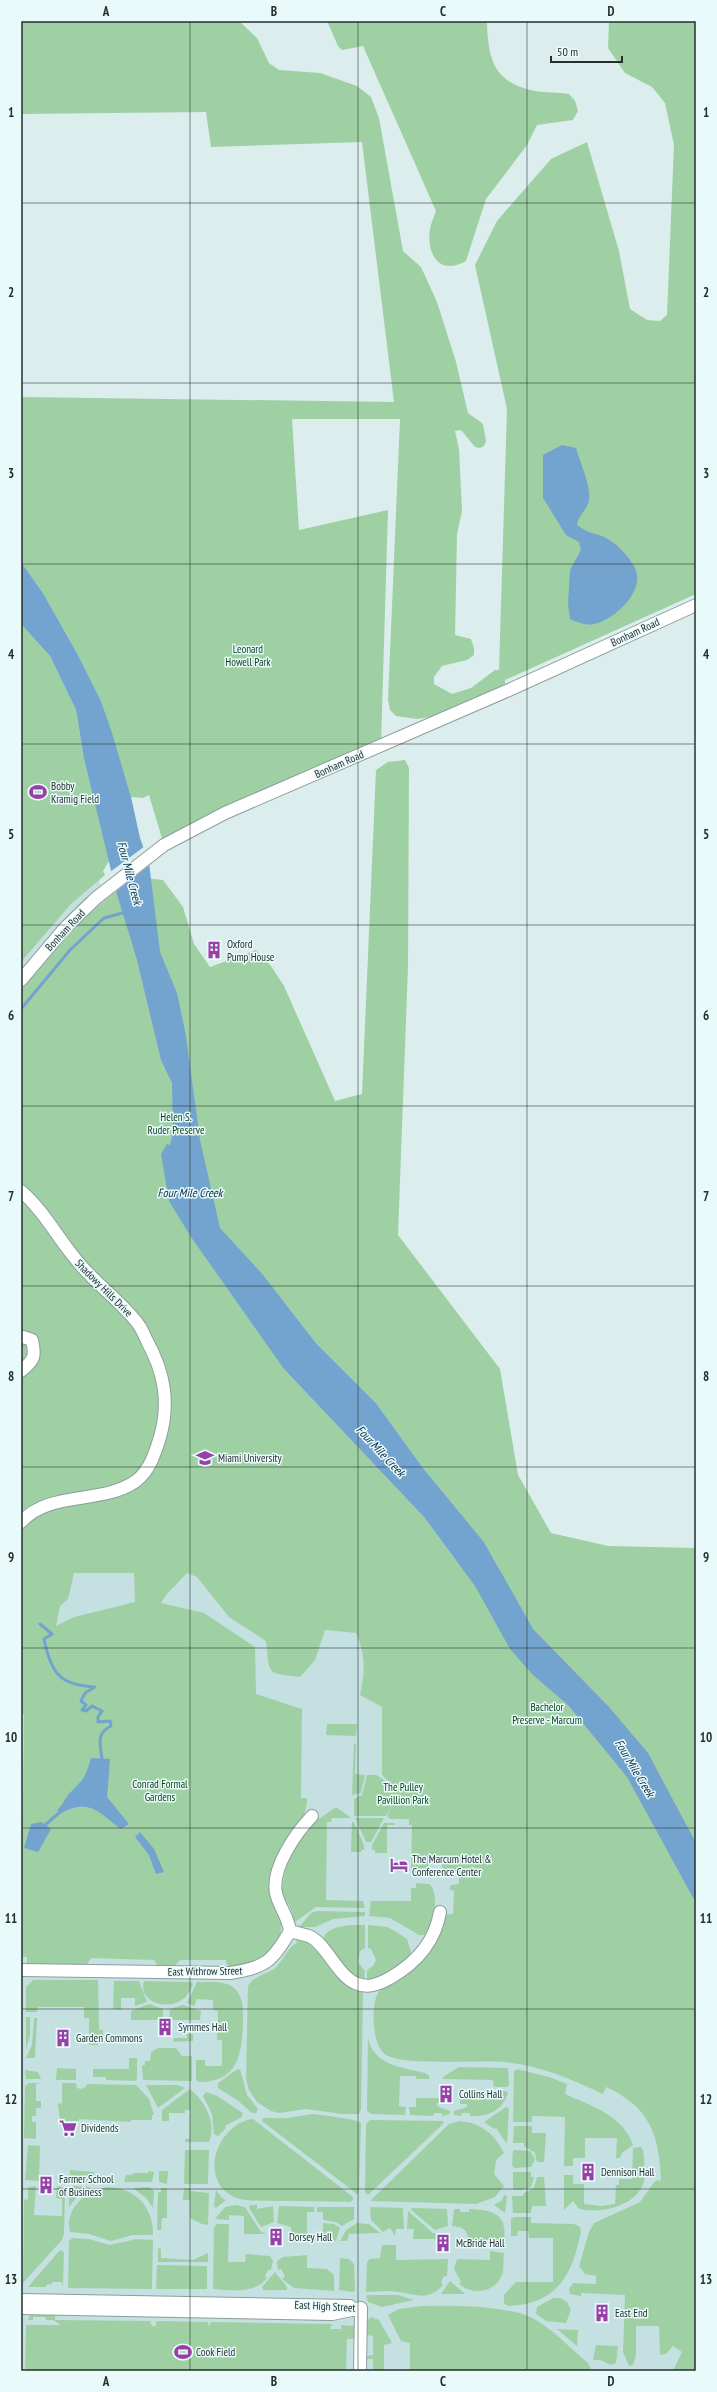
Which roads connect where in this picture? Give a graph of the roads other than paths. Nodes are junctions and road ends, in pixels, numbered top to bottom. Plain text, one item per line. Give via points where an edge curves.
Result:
1 (696, 604) edge
2 (21, 980) edge
3 (21, 1191) edge
4 (21, 1338) edge
5 (21, 1371) edge
6 (21, 1522) edge
7 (312, 1816) dead end
8 (440, 1912) dead end
9 (290, 1931) junction
10 (21, 1970) edge
11 (21, 2300) edge
12 (21, 2308) edge
13 (361, 2308) junction
14 (360, 2371) edge

1 - 2 street, Bonham Road via 509,690 225,813 164,845 108,888 65,928
3 - 6 street, Shadowy Hills Drive via 59,1234 73,1257 94,1281 137,1321 156,1361 166,1393 163,1427 155,1454 146,1470 136,1480 119,1491 50,1504
4 - 5 street via 32,1340 35,1353 30,1363
7 - 9 street via 293,1838 276,1884 278,1899 286,1912
8 - 9 street via 438,1923 426,1947 407,1968 378,1984 366,1986 348,1979 311,1937
9 - 10 street, East Withrow Street via 270,1960 252,1970 230,1973
11 - 13 street, East High Street via 342,2305
12 - 13 street, East High Street via 332,2314
13 - 14 street

